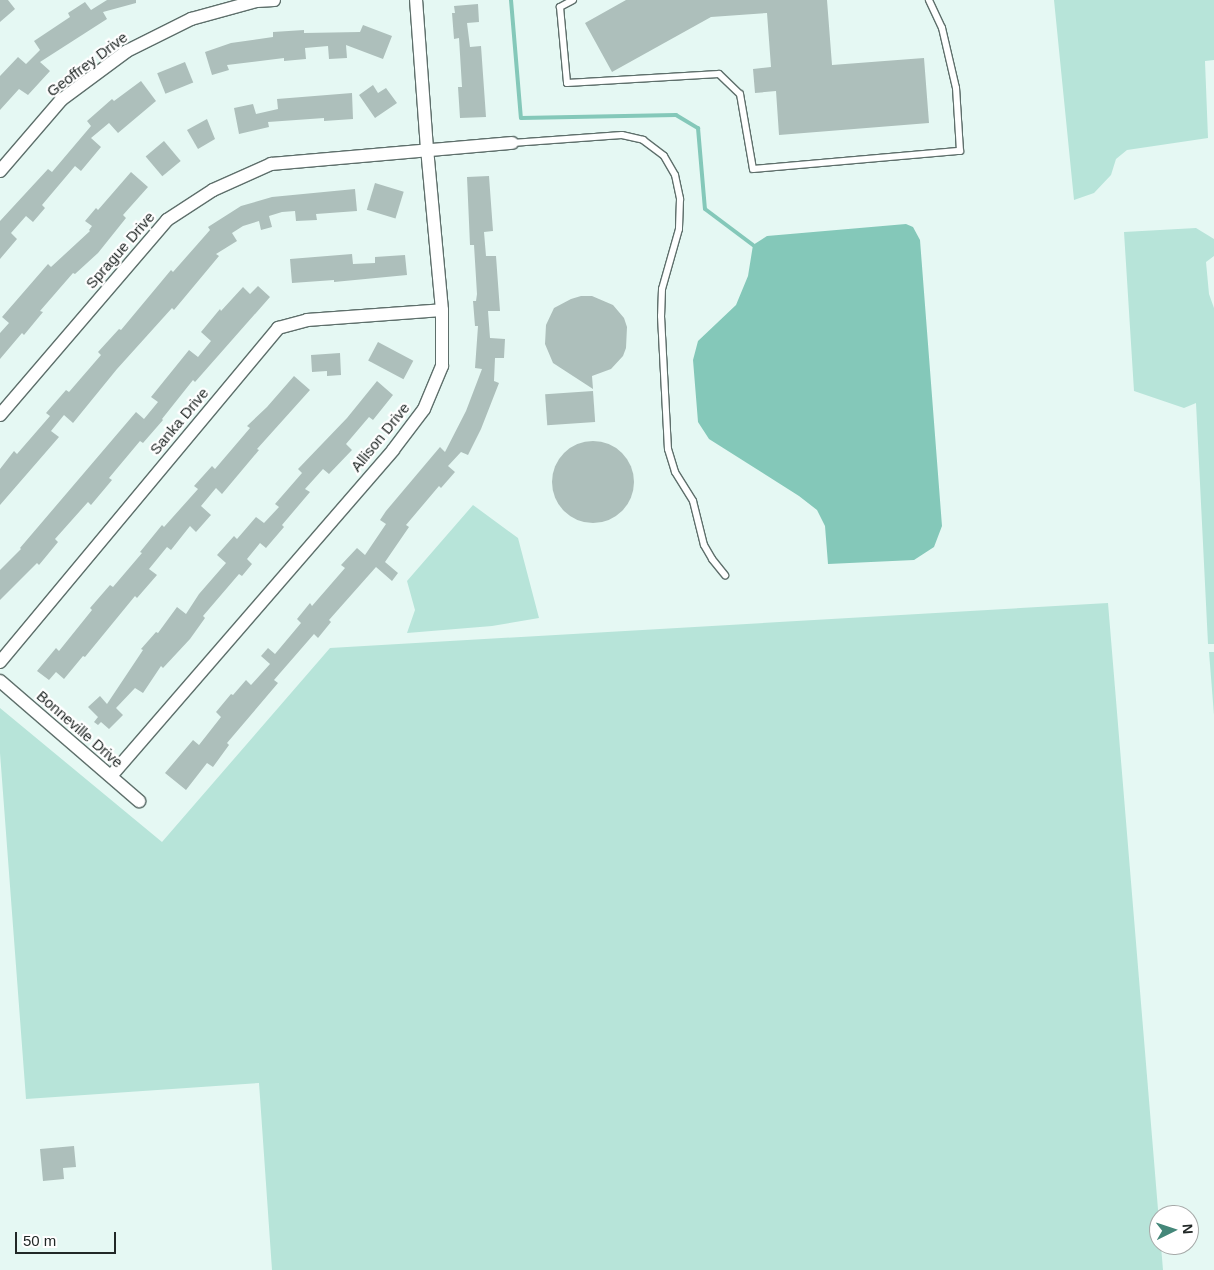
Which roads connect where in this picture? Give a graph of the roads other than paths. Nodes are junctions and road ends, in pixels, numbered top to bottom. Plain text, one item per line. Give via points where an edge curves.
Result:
1 (274, 0) edge
2 (416, 0) edge
3 (573, 0) edge
4 (929, 0) edge
5 (512, 143) joint
6 (427, 149) junction
7 (0, 171) edge
8 (442, 310) junction
9 (0, 415) edge
10 (725, 575) dead end
11 (0, 662) edge
12 (0, 681) edge
13 (111, 776) junction
14 (140, 801) dead end

1 - 7 street, Geoffrey Drive via 257,1 191,18 127,50 61,100
2 - 6 street, Allison Drive
3 - 4 lane via 560,7 567,83 719,74 740,94 753,169 960,151 956,88 942,28
5 - 6 street, Sprague Drive
5 - 10 lane via 622,135 644,140 664,156 675,175 680,199 679,229 662,289 668,449 675,472 693,501 704,545
6 - 8 street, Allison Drive
6 - 9 street, Sprague Drive via 271,164 213,190 167,220
8 - 11 street, Sanka Drive via 307,320 278,328
8 - 13 street, Allison Drive via 442,366 424,409 393,450
12 - 13 street, Bonneville Drive
13 - 14 street, Bonneville Drive

